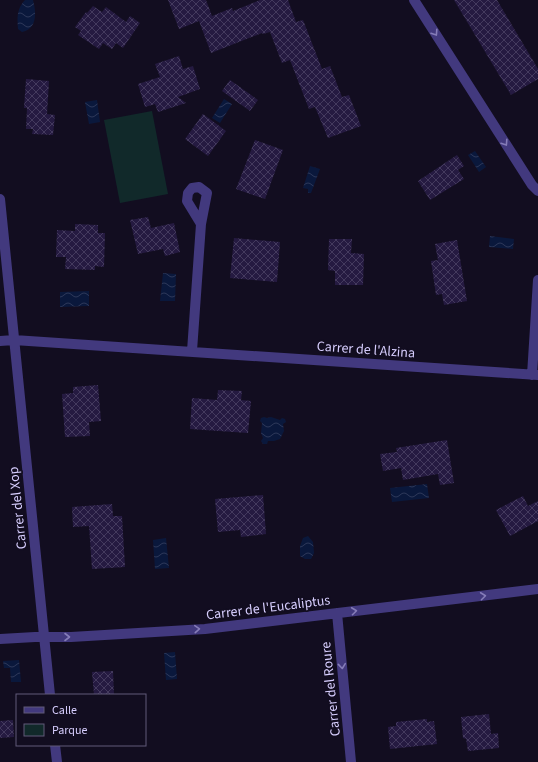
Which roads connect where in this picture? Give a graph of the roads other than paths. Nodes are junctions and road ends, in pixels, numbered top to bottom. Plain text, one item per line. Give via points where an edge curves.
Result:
1 (414, 0) edge
2 (538, 191) edge
3 (0, 199) edge
4 (201, 224) dead end
5 (538, 280) edge
6 (14, 340) junction
7 (0, 341) edge
8 (192, 351) junction
9 (535, 375) edge
10 (538, 589) edge
11 (337, 613) junction
12 (44, 637) junction
13 (0, 639) edge
14 (50, 694) edge
15 (55, 746) edge
16 (57, 762) edge
17 (352, 762) edge

1 -> 2 street
3 - 6 street, Carrer del Xop
4 - 8 street
5 - 9 street
6 - 7 street, Carrer de l'Alzina
6 - 8 street, Carrer de l'Alzina
6 - 12 street, Carrer del Xop
8 - 9 street, Carrer de l'Alzina
11 -> 10 street, Carrer de l'Eucaliptus
12 -> 11 street, Carrer de l'Eucaliptus via 205,628
11 -> 17 street, Carrer del Roure
12 - 13 street, Carrer de l'Eucaliptus
12 - 14 street, Carrer del Xop
15 - 16 street

